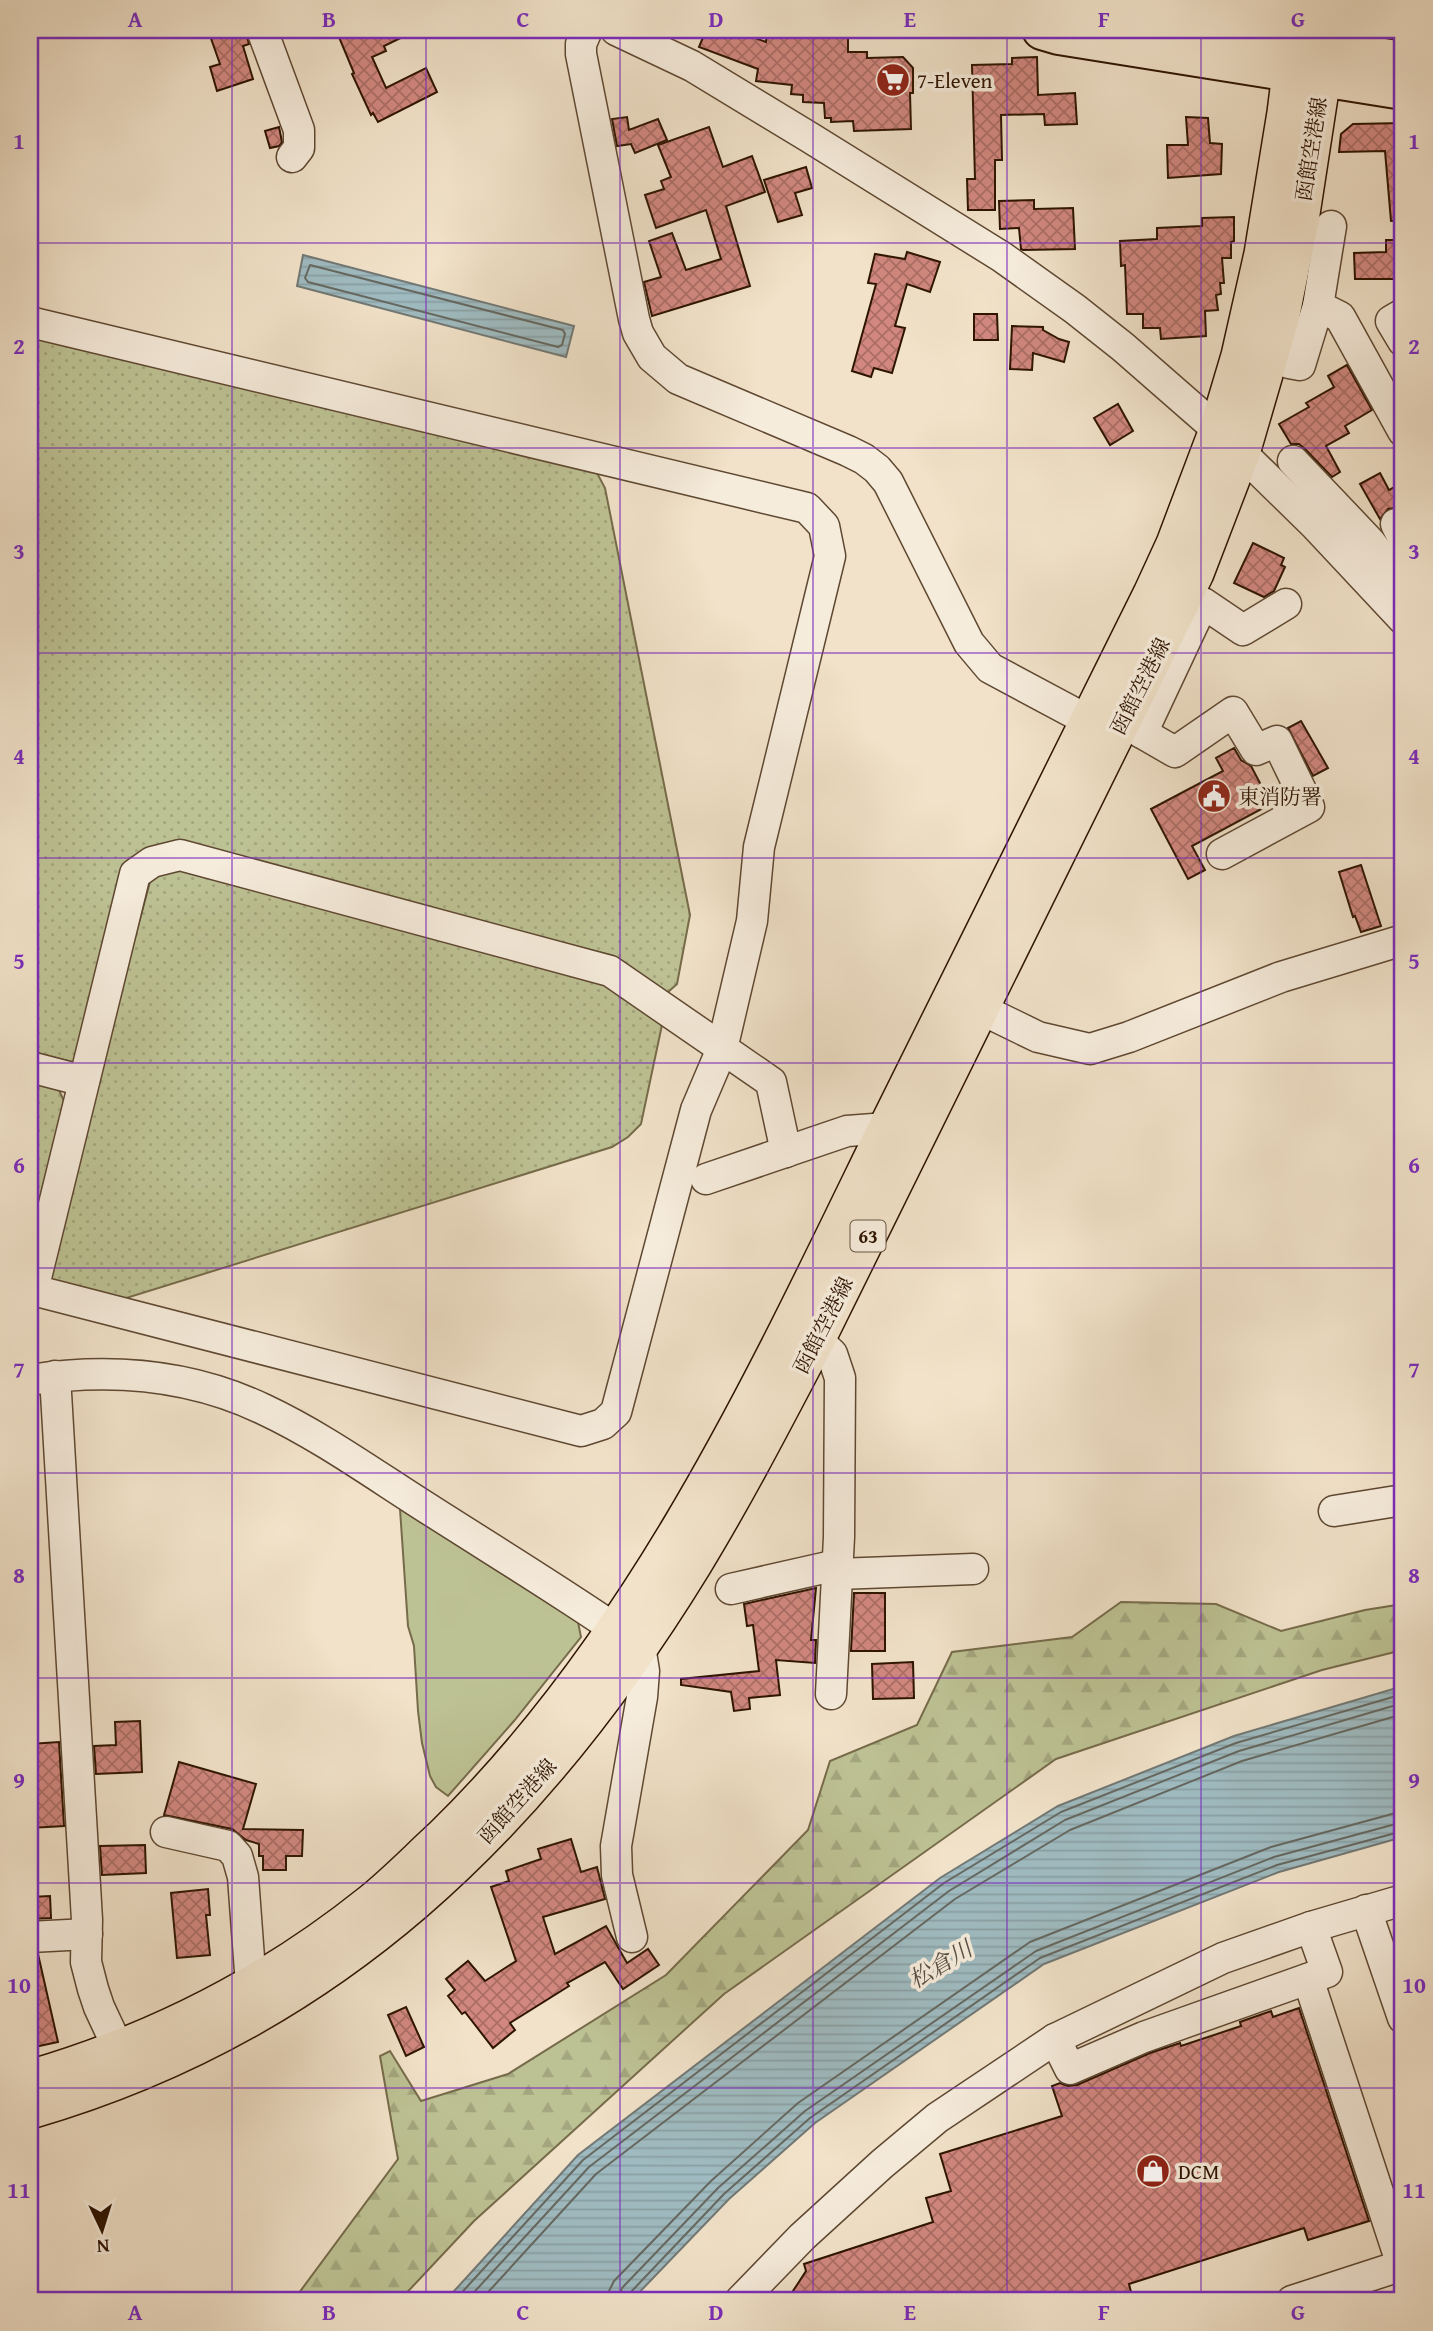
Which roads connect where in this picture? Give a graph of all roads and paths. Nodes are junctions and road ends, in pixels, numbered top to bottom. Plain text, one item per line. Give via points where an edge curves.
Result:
1 (262, 30) edge
2 (587, 30) edge
3 (616, 30) edge
4 (1042, 30) edge
5 (1203, 30) edge
6 (1403, 61) edge
7 (1307, 65) junction
8 (1403, 90) edge
9 (292, 157) dead end
10 (1331, 226) dead end
11 (1318, 306) junction
12 (1403, 314) edge
13 (30, 322) edge
14 (1403, 341) edge
15 (1289, 362) dead end
16 (1403, 431) edge
17 (1230, 442) junction
18 (1293, 461) dead end
19 (1286, 604) dead end
20 (1402, 604) edge
21 (1112, 720) junction
22 (1222, 854) dead end
23 (1403, 940) edge
24 (966, 1001) junction
25 (723, 1049) junction
26 (30, 1067) edge
27 (85, 1080) junction
28 (902, 1133) junction
29 (783, 1139) junction
30 (706, 1179) dead end
31 (31, 1290) edge
32 (805, 1329) junction
33 (42, 1378) edge
34 (1403, 1500) edge
35 (1334, 1511) dead end
36 (837, 1569) junction
37 (973, 1569) dead end
38 (731, 1589) dead end
39 (628, 1638) junction
40 (831, 1694) dead end
41 (166, 1832) dead end
42 (1403, 1900) edge
43 (1366, 1910) junction
44 (1311, 1927) junction
45 (87, 1934) junction
46 (30, 1937) edge
47 (632, 1937) dead end
48 (1308, 1979) junction
49 (256, 1999) junction
50 (1403, 2018) edge
51 (1055, 2039) junction
52 (126, 2062) junction
53 (30, 2079) edge
54 (30, 2110) edge
55 (1403, 2265) edge
56 (740, 2301) edge
57 (1292, 2301) edge

1 - 9 street via 299,130 299,148
2 - 21 street via 581,44 584,67 634,319 652,357 678,379 848,451 877,469 895,494 978,656 997,672
3 - 17 street via 692,66 1002,257 1123,347
4 - 7 highway
5 - 7 highway
6 - 7 highway
7 - 8 highway
7 - 17 main road, 函館空港線 / 63 via 1300,220 1286,295 1270,361
10 - 11 street
11 - 15 street via 1300,365
11 - 16 street via 1340,317
12 - 14 street via 1391,321
13 - 25 street via 807,508 824,526 831,556 759,846 752,921
17 - 20 street
17 - 21 main road, 函館空港線 / 63 via 1175,544
18 - 20 street via 1370,542
19 - 21 street via 1243,630 1203,603
21 - 22 street via 1175,752 1233,712 1256,750 1277,741 1309,807
21 - 24 main road, 函館空港線 / 63
23 - 24 street via 1281,977 1090,1049 1038,1037
24 - 28 main road, 函館空港線 / 63
25 - 27 street via 610,971 180,855 152,862 135,874
25 - 29 street via 771,1082
25 - 31 street via 696,1110 616,1412 603,1424 580,1431
26 - 27 street
27 - 31 street
28 - 29 street via 848,1131
28 - 32 main road, 函館空港線 / 63
29 - 30 street
32 - 36 street via 832,1354 839,1378
32 - 39 main road, 函館空港線 / 63 via 707,1480 668,1549
33 - 39 street via 118,1373 154,1377 191,1384 263,1409 323,1442
33 - 45 street
34 - 35 street
36 - 37 street
36 - 38 street
36 - 40 street
39 - 47 street via 644,1671 616,1846 617,1875
39 - 49 main road, 函館空港線 / 63 via 466,1814 372,1902
41 - 49 street via 228,1846 237,1856
42 - 43 street
43 - 44 street
43 - 50 street
44 - 48 street via 1327,1972
44 - 51 street via 1223,1958
45 - 46 street
45 - 52 street via 86,1962 93,1989
48 - 51 street via 1144,2036 1070,2069
48 - 55 street
49 - 52 main road, 函館空港線 / 63 via 184,2021
51 - 56 street via 900,2148
52 - 53 main road, 函館空港線 / 63
52 - 54 main road, 函館空港線 / 63
55 - 57 street

